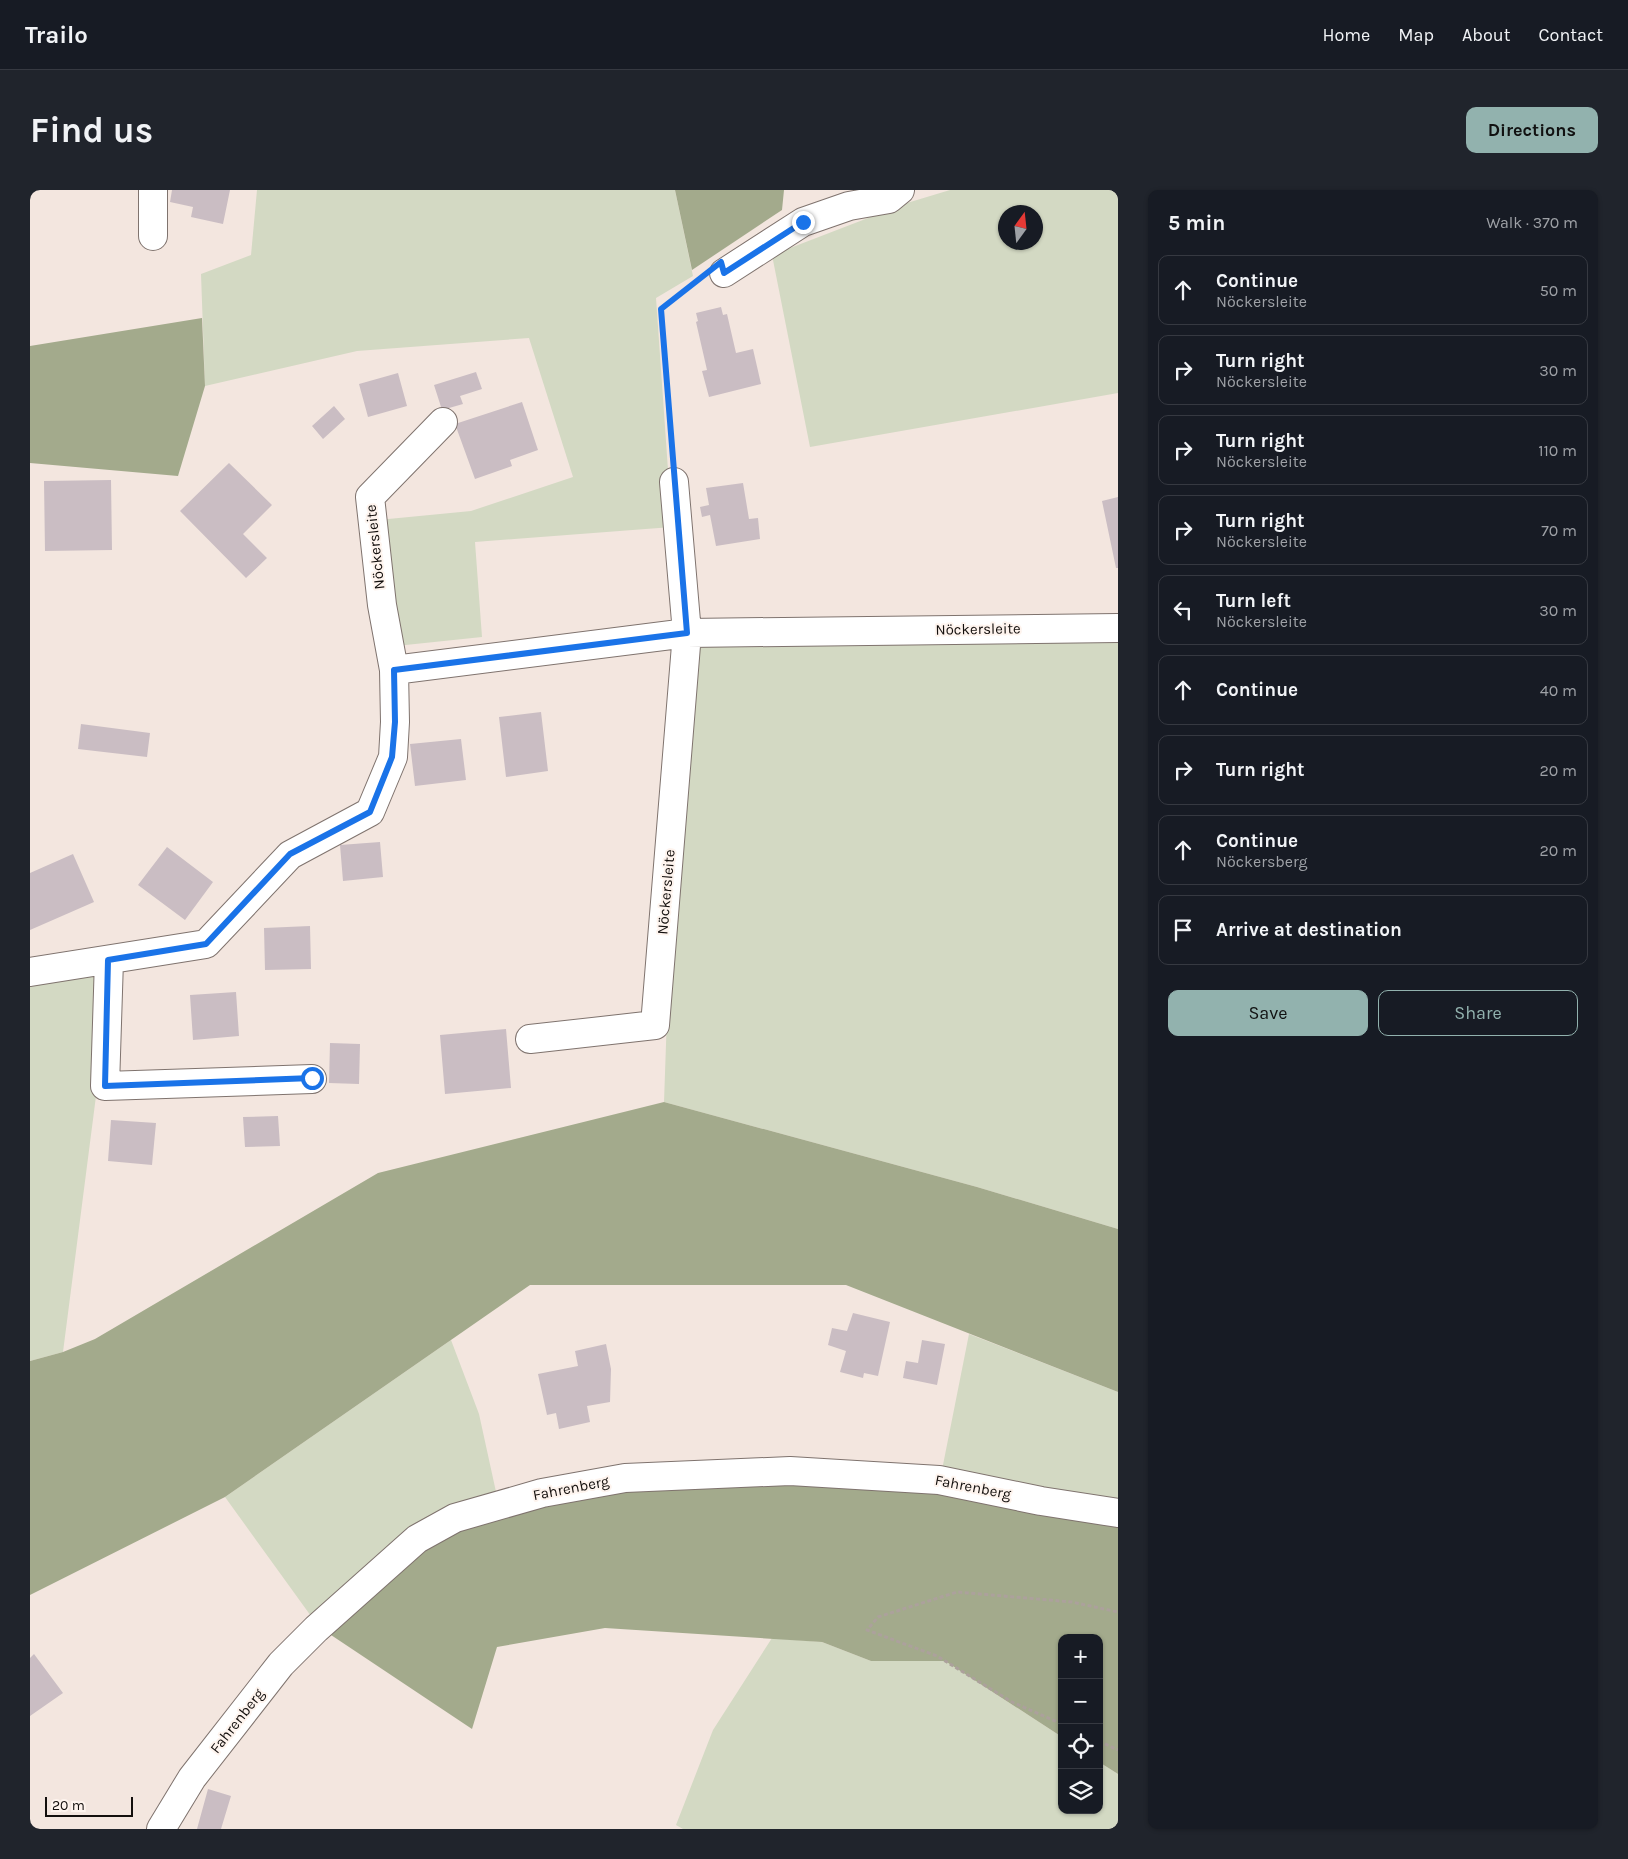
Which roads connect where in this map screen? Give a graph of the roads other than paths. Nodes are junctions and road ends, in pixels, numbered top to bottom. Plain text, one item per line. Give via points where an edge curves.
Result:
1 (153, 190) edge
2 (900, 190) edge
3 (153, 236) dead end
4 (724, 273) road end
5 (443, 422) dead end
6 (674, 482) road end
7 (1118, 628) edge
8 (687, 633) junction
9 (394, 670) junction
10 (108, 960) junction
11 (30, 972) edge
12 (530, 1039) dead end
13 (312, 1078) dead end
14 (1118, 1513) edge
15 (161, 1829) edge

1 - 3 street
2 - 4 street via 888,199 849,206 803,222
5 - 9 street, Nöckersleite via 370,497 382,605
6 - 8 street, Nöckersleite
7 - 8 street, Nöckersleite
8 - 9 street, Nöckersleite
8 - 12 street, Nöckersleite via 655,1025
9 - 10 street, Nöckersleite via 392,757 370,812 290,854 206,944
10 - 11 street, Nöckersleite
10 - 13 street via 105,1086
14 - 15 street, Fahrenberg via 939,1480 790,1471 625,1478 542,1493 455,1518 402,1552 281,1664 192,1778

